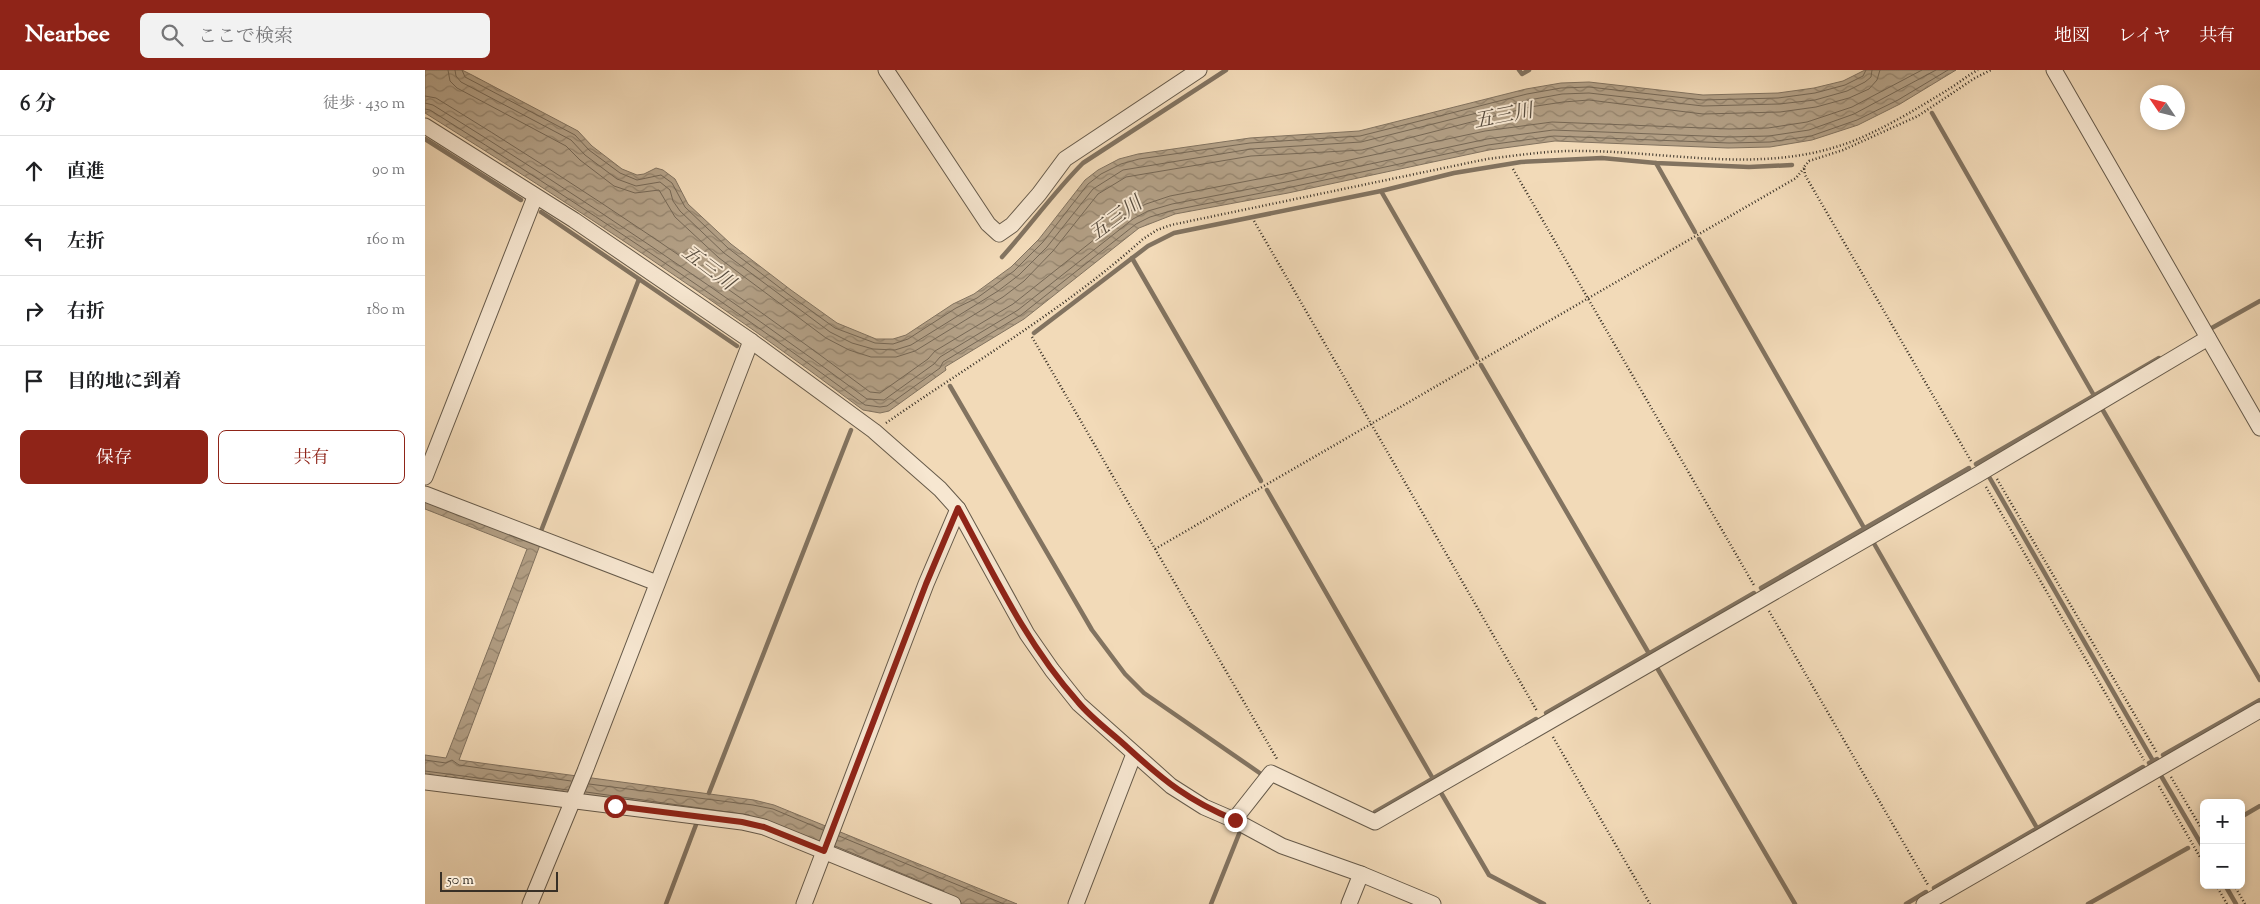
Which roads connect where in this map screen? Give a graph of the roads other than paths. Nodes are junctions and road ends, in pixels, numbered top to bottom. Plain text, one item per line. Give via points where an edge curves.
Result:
1 (885, 70) edge
2 (1199, 70) edge
3 (2054, 70) edge
4 (425, 126) edge
5 (535, 197) junction
6 (2208, 338) junction
7 (751, 341) junction
8 (2260, 428) edge
9 (425, 478) edge
10 (425, 494) edge
11 (958, 508) junction
12 (657, 582) junction
13 (2260, 710) edge
14 (1134, 754) junction
15 (425, 782) edge
16 (573, 802) junction
17 (1235, 820) junction
18 (824, 851) junction
19 (1361, 874) junction
20 (1930, 901) edge
21 (531, 904) edge
22 (805, 904) edge
23 (953, 904) edge
24 (1076, 904) edge
25 (1349, 904) edge
26 (1433, 904) edge

1 - 2 street via 987,224 999,234 1012,225 1065,159
3 - 6 street
4 - 5 street
5 - 7 street
5 - 9 street
6 - 8 street
6 - 17 street via 1375,822 1271,773
7 - 11 street via 874,431
7 - 12 street
10 - 12 street
11 - 14 street via 1027,634 1052,670 1079,704
11 - 18 street
12 - 16 street
13 - 20 street
14 - 17 street via 1171,786 1204,808
14 - 24 street
15 - 16 street
16 - 18 street via 742,822 764,827
16 - 21 street
17 - 19 street via 1282,846
18 - 22 street
18 - 23 street
19 - 25 street
19 - 26 street

